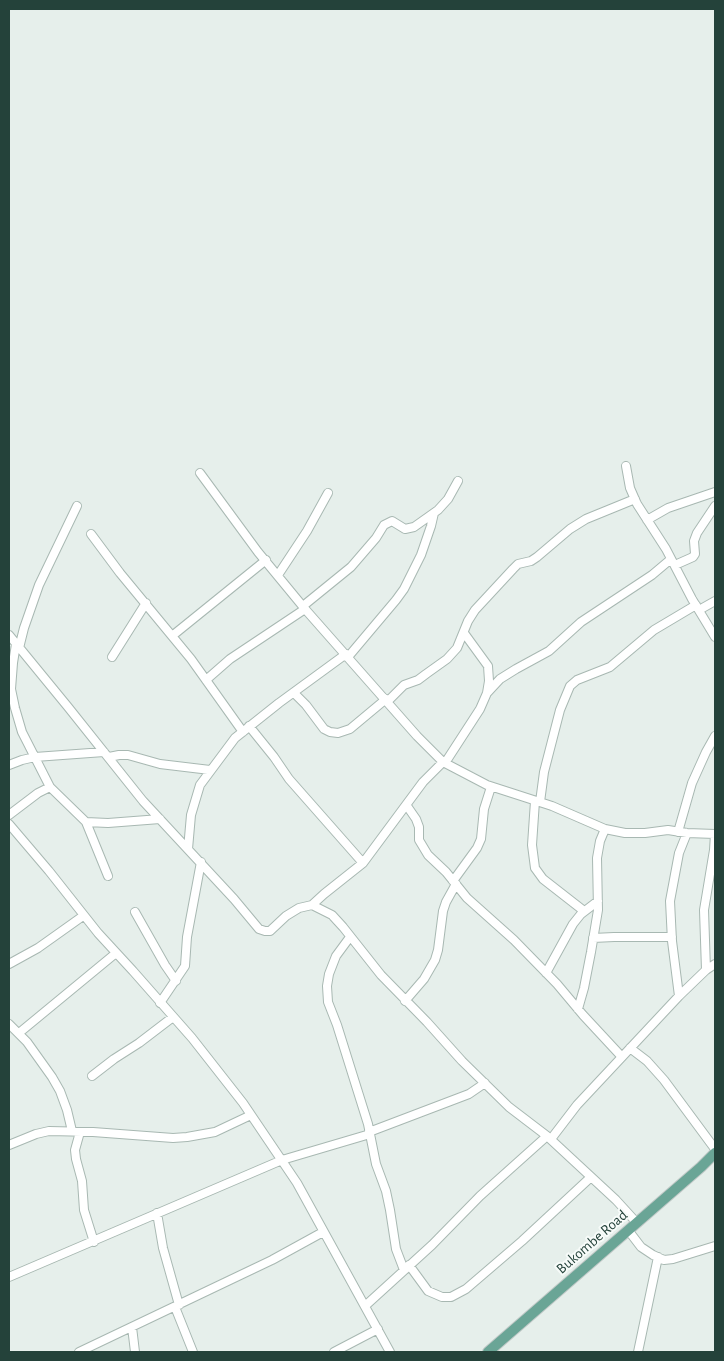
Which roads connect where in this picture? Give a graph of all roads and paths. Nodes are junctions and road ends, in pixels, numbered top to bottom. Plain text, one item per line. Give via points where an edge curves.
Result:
1 (626, 466) dead end
2 (200, 473) dead end
3 (458, 481) dead end
4 (715, 492) edge
5 (328, 493) dead end
6 (635, 499) junction
7 (77, 506) dead end
8 (715, 506) edge
9 (434, 512) junction
10 (647, 520) junction
11 (91, 534) dead end
12 (266, 560) junction
13 (673, 562) junction
14 (278, 574) junction
15 (715, 601) edge
16 (146, 604) junction
17 (304, 607) junction
18 (697, 608) junction
19 (464, 633) junction
20 (9, 635) edge
21 (172, 636) junction
22 (715, 637) edge
23 (18, 646) junction
24 (347, 656) junction
25 (112, 658) dead end
26 (206, 680) junction
27 (294, 692) junction
28 (487, 693) junction
29 (387, 700) junction
30 (18, 718) junction
31 (9, 721) edge
32 (246, 729) junction
33 (715, 736) edge
34 (106, 755) junction
35 (35, 757) junction
36 (444, 762) junction
37 (9, 765) edge
38 (210, 770) junction
39 (50, 787) junction
40 (491, 787) junction
41 (538, 802) junction
42 (407, 806) junction
43 (9, 815) edge
44 (160, 819) junction
45 (86, 822) junction
46 (9, 824) edge
47 (605, 829) junction
48 (678, 832) junction
49 (687, 833) junction
50 (715, 834) edge
51 (188, 849) junction
52 (201, 862) junction
53 (363, 863) junction
54 (108, 876) dead end
55 (455, 883) junction
56 (598, 901) junction
57 (312, 905) junction
58 (584, 910) junction
59 (135, 912) dead end
60 (83, 916) junction
61 (350, 937) junction
62 (672, 937) junction
63 (593, 938) junction
64 (116, 953) junction
65 (9, 964) edge
66 (715, 964) edge
67 (706, 970) junction
68 (546, 972) junction
69 (176, 980) junction
70 (679, 996) junction
71 (405, 1001) junction
72 (160, 1003) junction
73 (578, 1009) junction
74 (173, 1016) junction
75 (9, 1024) edge
76 (19, 1033) junction
77 (630, 1048) junction
78 (622, 1057) junction
79 (92, 1076) dead end
80 (486, 1083) junction
81 (251, 1116) junction
82 (76, 1131) junction
83 (370, 1133) junction
84 (549, 1137) junction
85 (9, 1145) edge
86 (715, 1151) edge
87 (282, 1160) junction
88 (591, 1176) junction
89 (157, 1213) junction
90 (637, 1223) junction
91 (628, 1230) junction
92 (323, 1232) junction
93 (94, 1242) junction
94 (715, 1246) edge
95 (658, 1257) junction
96 (407, 1267) junction
97 (9, 1277) edge
98 (177, 1306) junction
99 (365, 1306) junction
100 (132, 1327) junction
101 (378, 1329) junction
102 (79, 1352) edge
103 (135, 1352) edge
104 (193, 1352) edge
105 (334, 1352) edge
106 (390, 1352) edge
107 (488, 1352) edge
108 (638, 1352) edge

1 - 6 street
2 - 12 street
3 - 9 street via 448,499
4 - 10 street via 668,508
5 - 14 street
6 - 10 street
6 - 19 street via 586,519 531,561 518,564 475,610
7 - 23 street via 39,586
8 - 13 street via 694,541 693,557
9 - 17 street via 408,530 396,523 384,524 368,550
9 - 24 street via 421,554 404,589
10 - 13 street
11 - 16 street
12 - 14 street
12 - 21 street
13 - 18 street
13 - 28 street via 581,622 549,652 500,679
14 - 17 street
15 - 18 street
16 - 21 street
16 - 25 street
17 - 24 street
17 - 26 street via 230,659
18 - 22 street
18 - 41 street via 648,634 610,667 570,686 557,719
19 - 28 street via 488,666
19 - 29 street via 447,659 418,680 404,685
20 - 23 street
21 - 26 street
23 - 30 street via 11,689
23 - 34 street
24 - 27 street
24 - 29 street
26 - 32 street
27 - 29 street via 324,729 338,733 350,729
27 - 32 street
28 - 36 street via 480,709
29 - 36 street
30 - 31 street
30 - 35 street
32 - 38 street
32 - 53 street via 274,757 289,779
33 - 48 street via 692,783
34 - 35 street
34 - 38 street via 128,755 160,764
34 - 44 street
35 - 37 street
35 - 39 street
36 - 40 street
36 - 42 street via 423,782
38 - 51 street via 200,785 191,815
39 - 43 street
39 - 45 street
40 - 41 street
40 - 55 street via 485,803 481,840
41 - 47 street
41 - 58 street via 532,845 535,868 543,879
42 - 53 street
42 - 55 street via 416,819 422,846
44 - 45 street
44 - 51 street
45 - 54 street
46 - 60 street
47 - 48 street via 625,834
47 - 56 street via 597,858
48 - 49 street
49 - 50 street
49 - 62 street via 673,880 670,901
50 - 67 street via 704,910
51 - 52 street
52 - 57 street via 262,931 273,929 299,908
52 - 69 street via 188,929 185,966
53 - 57 street
55 - 68 street
55 - 71 street via 443,911 434,960 424,979
56 - 58 street
56 - 63 street
57 - 61 street via 332,915
58 - 68 street
59 - 69 street
60 - 64 street
60 - 65 street
61 - 71 street
61 - 83 street via 336,956 329,974 328,1002
62 - 63 street
62 - 70 street
63 - 73 street
64 - 72 street
64 - 76 street
66 - 67 street
67 - 70 street
68 - 73 street
69 - 72 street
70 - 77 street
71 - 80 street
72 - 74 street
73 - 78 street
74 - 79 street
74 - 81 street
75 - 76 street
76 - 82 street via 39,1056 60,1091
77 - 78 street
77 - 86 street via 664,1080
78 - 84 street
80 - 83 street via 468,1094
80 - 84 street via 509,1107
81 - 82 street via 214,1132 187,1137
81 - 87 street
82 - 85 street via 49,1131
82 - 93 street via 75,1150 84,1210
83 - 87 street
83 - 96 street via 376,1164 386,1190 396,1249
84 - 88 street
84 - 96 street via 480,1196
86 - 90 main road, Bukombe Road via 702,1167
87 - 89 street
87 - 92 street
88 - 90 street
88 - 96 street via 522,1241 466,1289 451,1297 442,1297 428,1290
89 - 93 street
89 - 98 street
90 - 91 main road, Bukombe Road
91 - 95 street via 641,1247
91 - 107 main road, Bukombe Road
92 - 98 street
92 - 99 street
93 - 97 street
94 - 95 street via 673,1259
95 - 108 street
96 - 99 street
98 - 100 street
98 - 104 street
99 - 101 street
100 - 102 street
100 - 103 street
101 - 105 street
101 - 106 street

